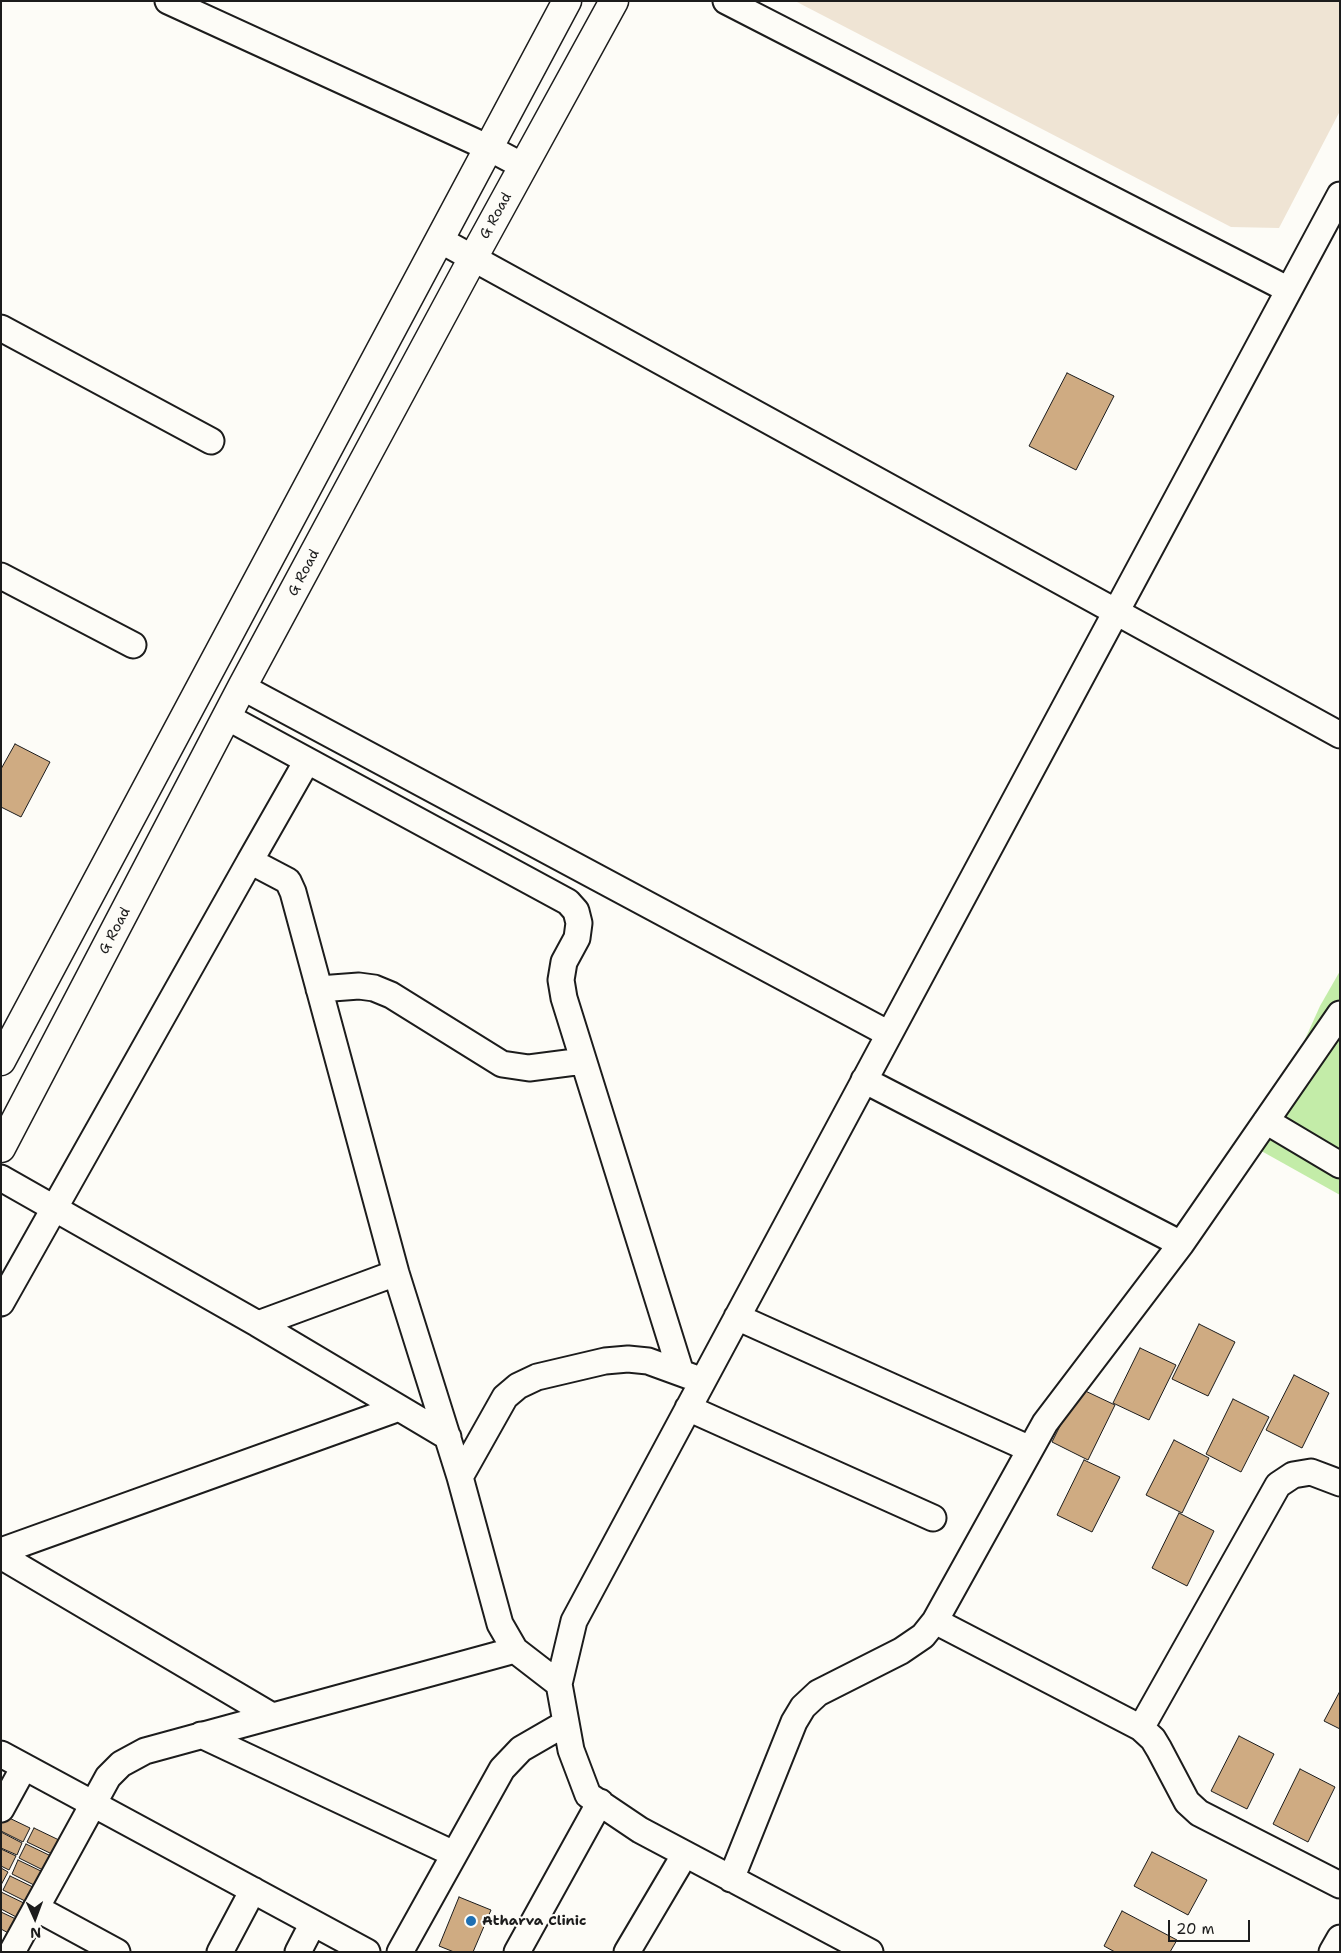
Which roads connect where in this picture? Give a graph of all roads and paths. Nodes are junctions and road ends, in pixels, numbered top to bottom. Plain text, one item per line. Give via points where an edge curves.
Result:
1 (168, 1) edge
2 (567, 1) edge
3 (614, 1) edge
4 (726, 1) edge
5 (489, 148) junction
6 (523, 166) junction
7 (1340, 195) edge
8 (1331, 230) edge
9 (440, 240) junction
10 (473, 258) junction
11 (1289, 290) junction
12 (1, 328) edge
13 (211, 442) dead end
14 (1, 576) edge
15 (1116, 612) junction
16 (132, 645) dead end
17 (242, 687) junction
18 (227, 717) junction
19 (1340, 735) edge
20 (307, 761) junction
21 (250, 861) junction
22 (319, 989) junction
23 (1340, 1014) edge
24 (889, 1034) junction
25 (1, 1061) edge
26 (583, 1061) junction
27 (864, 1080) junction
28 (1266, 1121) junction
29 (1, 1148) edge
30 (1340, 1164) edge
31 (1, 1178) edge
32 (55, 1208) junction
33 (1180, 1244) junction
34 (396, 1273) junction
35 (1, 1303) edge
36 (737, 1317) junction
37 (258, 1324) junction
38 (692, 1377) junction
39 (399, 1408) junction
40 (688, 1408) junction
41 (448, 1437) junction
42 (1030, 1449) junction
43 (460, 1477) junction
44 (1340, 1483) edge
45 (933, 1518) dead end
46 (1, 1551) edge
47 (1, 1556) edge
48 (935, 1621) junction
49 (516, 1650) junction
50 (559, 1684) junction
51 (272, 1716) junction
52 (566, 1723) junction
53 (1141, 1728) junction
54 (201, 1735) junction
55 (1, 1754) edge
56 (24, 1768) junction
57 (600, 1802) junction
58 (94, 1804) junction
59 (1, 1809) edge
60 (454, 1854) junction
61 (684, 1854) junction
62 (731, 1879) junction
63 (1340, 1885) edge
64 (253, 1890) junction
65 (36, 1908) junction
66 (314, 1923) junction
67 (1340, 1938) edge
68 (830, 1942) edge
69 (12, 1952) edge
70 (117, 1952) edge
71 (220, 1952) edge
72 (298, 1952) edge
73 (367, 1952) edge
74 (400, 1952) edge
75 (517, 1952) edge
76 (627, 1952) edge
77 (870, 1952) edge
78 (1332, 1952) edge

1 - 5 street
2 - 5 street
3 - 6 street, G Road
4 - 11 street
5 - 6 street
5 - 9 street
6 - 10 street, G Road
7 - 8 street
8 - 11 street
9 - 10 street
9 - 25 street
10 - 15 street
10 - 17 street, G Road
11 - 15 street
12 - 13 street
14 - 16 street
15 - 19 street
15 - 24 street
17 - 18 street, G Road
17 - 24 street
18 - 20 street
18 - 29 street, G Road
20 - 21 street
20 - 26 street via 568,902 576,911 579,923 577,938 564,962 561,980
21 - 22 street via 288,881
21 - 32 street
22 - 26 street via 374,988 391,995 502,1064 529,1068
22 - 34 street
23 - 28 street
24 - 27 street
26 - 38 street
27 - 33 street
27 - 36 street
28 - 30 street
28 - 33 street
31 - 32 street
32 - 35 street
32 - 37 street
33 - 42 street via 1045,1423
34 - 37 street
34 - 41 street
36 - 38 street
36 - 42 street
37 - 39 street
38 - 40 street
38 - 43 street via 648,1361 628,1359 605,1361 537,1377 505,1397
39 - 41 street
39 - 46 street
40 - 45 street
40 - 50 street via 574,1621
41 - 43 street
42 - 48 street
43 - 49 street via 500,1624
44 - 53 street via 1312,1472 1293,1475 1278,1485
47 - 51 street
48 - 53 street
48 - 62 street via 923,1636 902,1651 818,1694 803,1707 794,1722
49 - 50 street
49 - 51 street
50 - 52 street
51 - 54 street
52 - 57 street via 571,1750 588,1794
52 - 60 street via 521,1749 502,1768
53 - 63 street via 1153,1739 1187,1802 1199,1813
54 - 58 street via 145,1750 121,1764 108,1777
54 - 60 street
55 - 56 street
56 - 58 street
56 - 59 street
57 - 61 street via 640,1830
57 - 75 street
58 - 64 street
58 - 65 street
60 - 74 street
61 - 62 street
61 - 76 street
62 - 68 street
64 - 66 street
64 - 71 street
65 - 69 street
65 - 70 street
66 - 72 street
66 - 73 street
67 - 78 street
68 - 77 street

